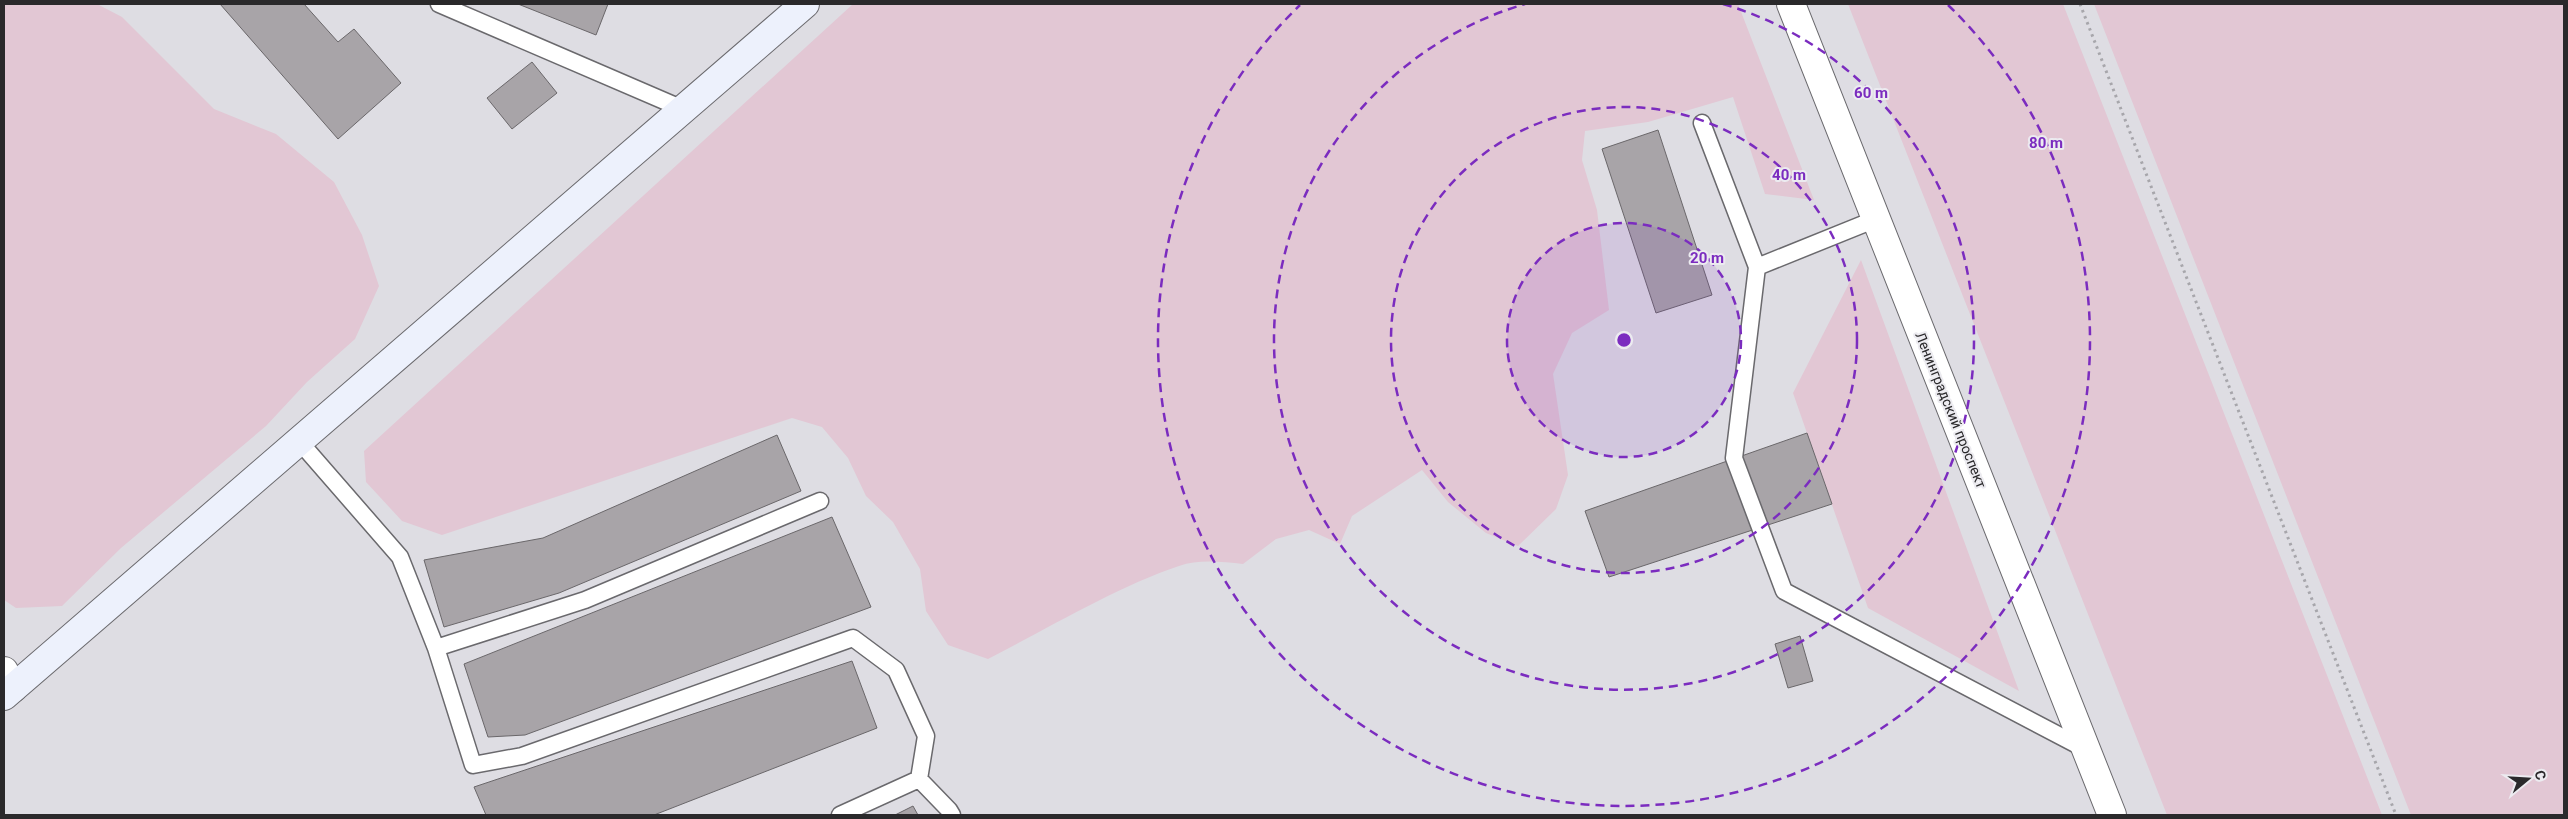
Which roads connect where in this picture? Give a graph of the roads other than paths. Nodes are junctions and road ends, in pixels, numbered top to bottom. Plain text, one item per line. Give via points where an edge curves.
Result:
1 (439, 4) edge
2 (805, 4) edge
3 (1791, 4) edge
4 (683, 109) junction
5 (1702, 123) dead end
6 (1876, 220) junction
7 (1757, 267) junction
8 (299, 440) junction
9 (820, 501) dead end
10 (436, 648) junction
11 (7, 685) edge
12 (2085, 749) junction
13 (919, 779) junction
14 (840, 815) edge
15 (952, 815) edge
16 (2112, 815) edge

1 - 4 lane
2 - 4 main road
3 - 6 street, Ленинградский проспект
4 - 8 main road
5 - 7 lane
6 - 7 lane
6 - 12 street, Ленинградский проспект
7 - 12 lane via 1734,458 1784,590
8 - 10 lane via 400,557
8 - 11 main road
9 - 10 lane via 585,600
10 - 13 lane via 473,764 522,756 853,638 896,670 926,736
12 - 16 street, Ленинградский проспект
13 - 14 lane
13 - 15 lane

